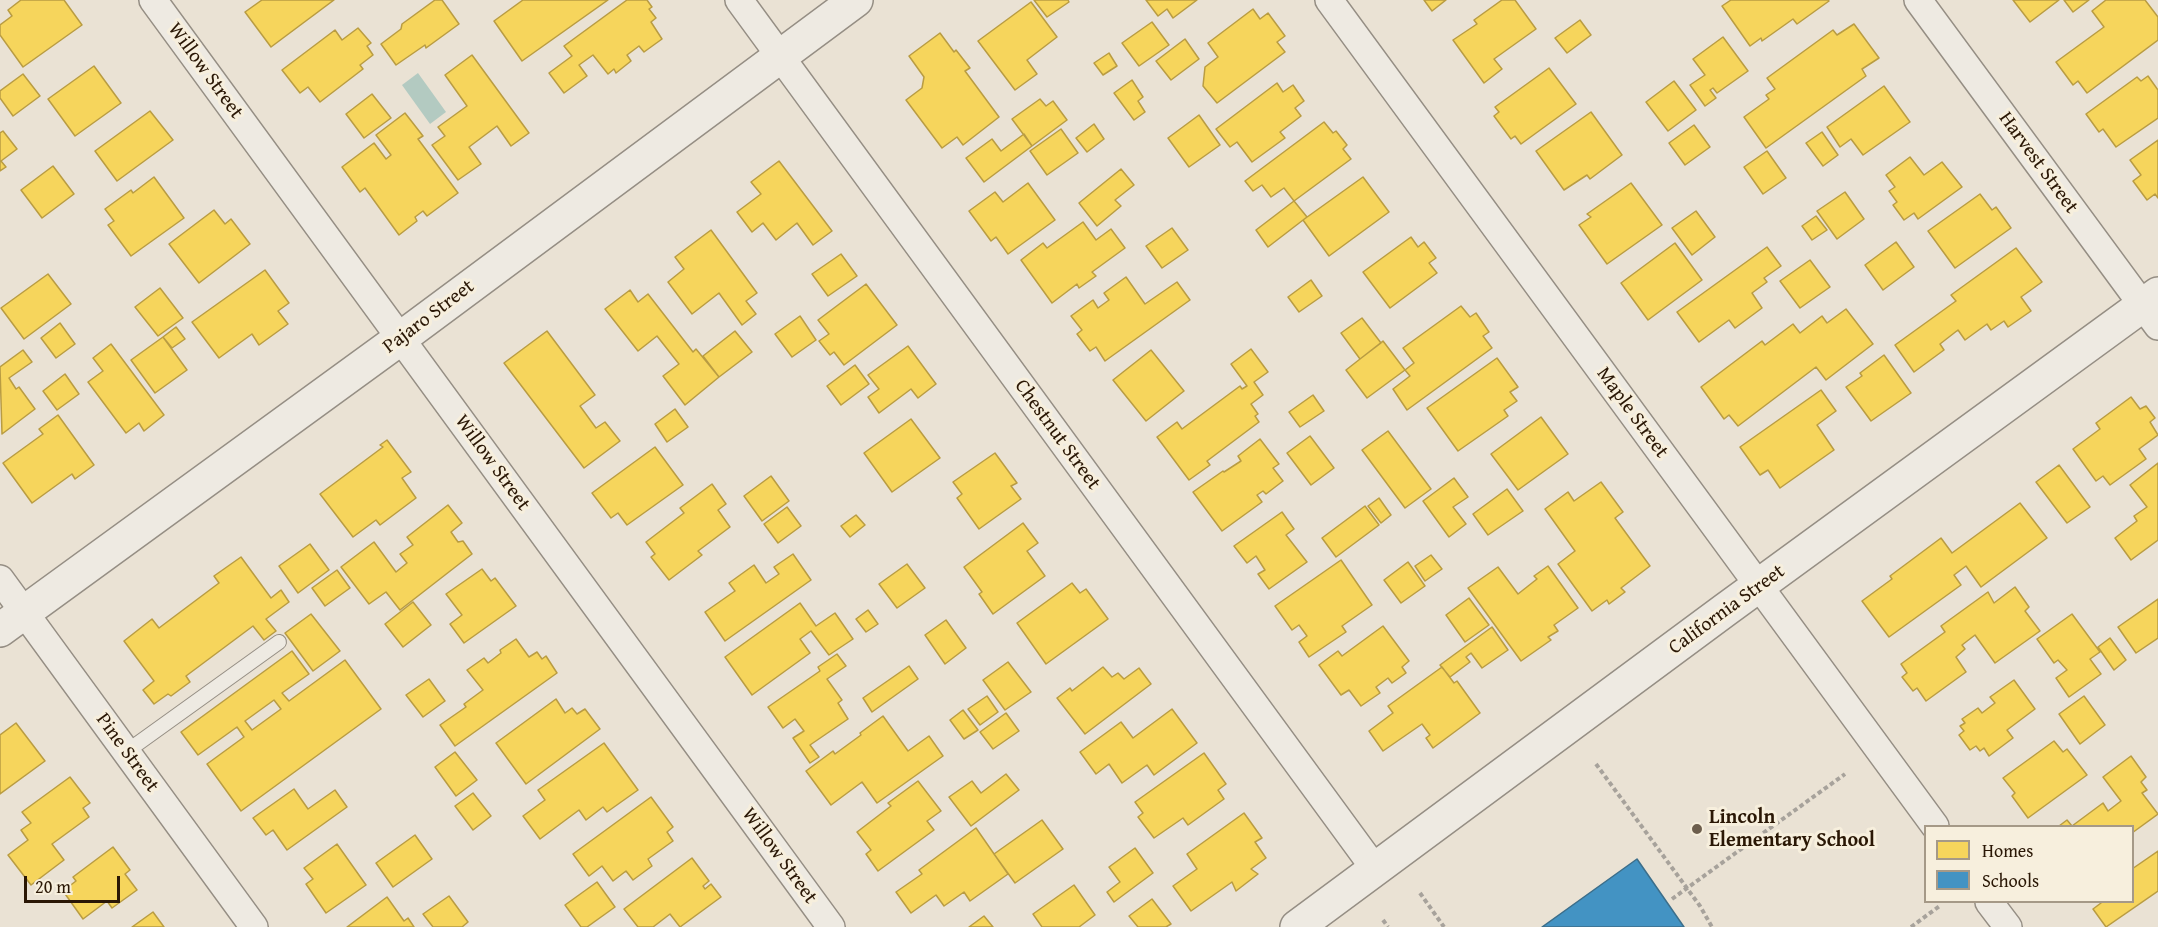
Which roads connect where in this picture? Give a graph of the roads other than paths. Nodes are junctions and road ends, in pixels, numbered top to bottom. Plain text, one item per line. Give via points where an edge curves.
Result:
1 (153, 0) edge
2 (739, 0) edge
3 (856, 0) edge
4 (1329, 0) edge
5 (1918, 0) edge
6 (780, 56) junction
7 (2153, 309) edge
8 (401, 338) junction
9 (0, 579) edge
10 (1759, 586) junction
11 (12, 621) edge
12 (279, 642) dead end
13 (126, 752) junction
14 (1934, 825) edge
15 (1375, 869) junction
16 (1990, 903) edge
17 (254, 927) edge
18 (831, 927) edge
19 (1297, 927) edge
20 (2008, 927) edge

1 - 8 street, Willow Street
2 - 6 street, Chestnut Street
3 - 6 street, Pajaro Street
4 - 10 street, Maple Street
5 - 7 street, Harvest Street
6 - 8 street, Pajaro Street
6 - 15 street, Chestnut Street
7 - 10 street, California Street
8 - 11 street, Pajaro Street
8 - 18 street, Willow Street
9 - 11 street, Pine Street
10 - 14 street, Maple Street
10 - 15 street, California Street
11 - 13 street, Pine Street
12 - 13 lane
13 - 17 street, Pine Street
15 - 19 street, California Street
16 - 20 street

